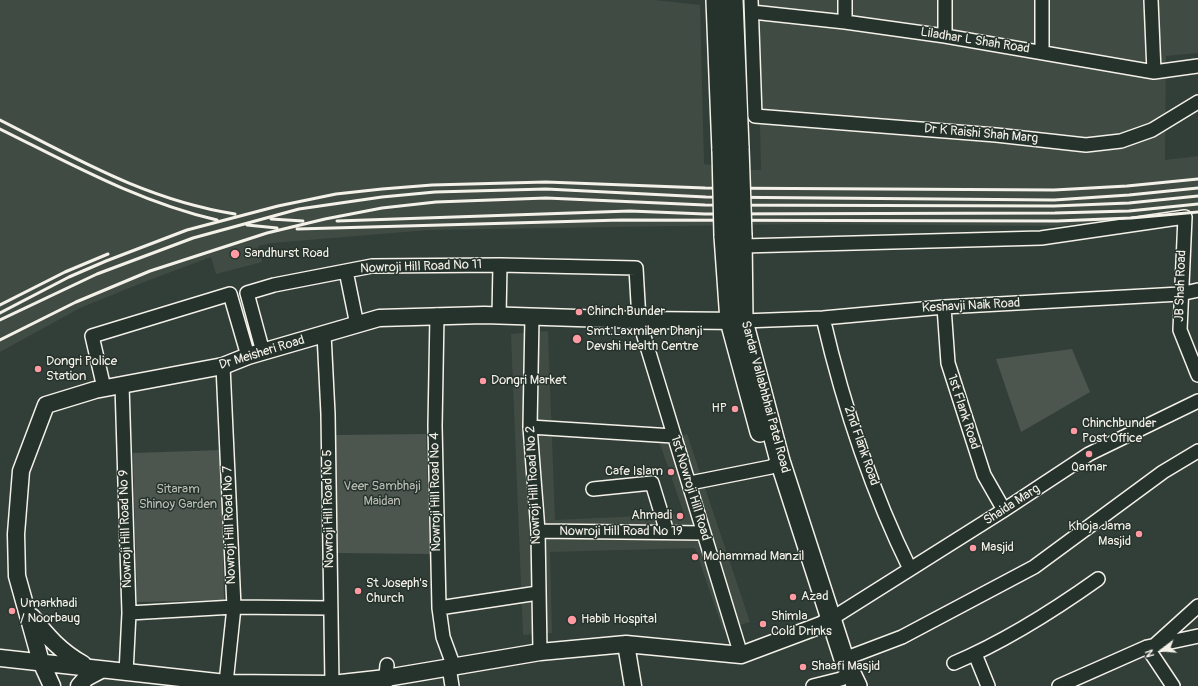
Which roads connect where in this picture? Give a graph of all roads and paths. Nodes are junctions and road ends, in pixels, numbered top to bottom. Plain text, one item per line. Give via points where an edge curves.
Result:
1 (716, 0) edge
2 (733, 0) edge
3 (845, 0) edge
4 (945, 0) edge
5 (1042, 0) edge
6 (1151, 0) edge
7 (751, 6) edge
8 (845, 22) junction
9 (945, 36) junction
10 (1042, 52) junction
11 (1198, 66) edge
12 (1154, 72) junction
13 (1198, 102) edge
14 (730, 149) junction
15 (736, 239) junction
16 (500, 265) junction
17 (636, 268) joint
18 (346, 271) junction
19 (1198, 290) edge
20 (1180, 294) junction
21 (944, 307) junction
22 (437, 316) junction
23 (499, 316) junction
24 (532, 317) junction
25 (823, 318) junction
26 (639, 320) junction
27 (737, 321) junction
28 (357, 325) junction
29 (324, 334) junction
30 (256, 354) junction
31 (224, 366) junction
32 (1198, 375) edge
33 (122, 385) junction
34 (104, 388) junction
35 (1198, 402) edge
36 (530, 427) junction
37 (673, 436) junction
38 (1198, 451) edge
39 (776, 464) junction
40 (690, 483) junction
41 (592, 489) dead end
42 (1004, 510) junction
43 (538, 532) junction
44 (667, 532) junction
45 (704, 533) junction
46 (910, 569) junction
47 (1098, 579) dead end
48 (538, 593) junction
49 (1198, 606) edge
50 (234, 607) junction
51 (330, 608) junction
52 (439, 608) junction
53 (27, 610) junction
54 (129, 613) junction
55 (826, 622) junction
56 (1198, 636) edge
57 (626, 644) junction
58 (1152, 645) junction
59 (540, 652) junction
60 (975, 654) junction
61 (741, 655) junction
62 (0, 658) edge
63 (41, 662) junction
64 (954, 663) dead end
65 (451, 667) junction
66 (95, 669) junction
67 (126, 673) junction
68 (386, 676) edge
69 (847, 677) edge
70 (1088, 680) edge
71 (226, 683) junction
72 (332, 684) junction
73 (255, 685) edge
74 (52, 686) edge
75 (79, 686) edge
76 (452, 686) edge
77 (633, 686) edge
78 (813, 686) edge
79 (988, 686) edge
80 (1059, 686) edge
81 (1173, 686) edge

1 - 14 main road, Sardar Vallabhbhai Patel Road
2 - 14 main road, Sardar Vallabhbhai Patel Road
3 - 8 street
4 - 9 street
5 - 10 street
6 - 12 street
7 - 8 street, Liladhar L Shah Road
7 - 13 street, Dr K Raishi Shah Marg via 755,116 1086,144 1121,141 1152,130
8 - 9 street, Liladhar L Shah Road
9 - 10 street, Liladhar L Shah Road
10 - 12 street, Liladhar L Shah Road
11 - 12 street, Liladhar L Shah Road
14 - 15 main road, Sardar Vallabhbhai Patel Road, bridge
15 - 20 street, JB Shah Road via 1041,238 1184,217
15 - 27 main road, Sardar Vallabhbhai Patel Road
16 - 17 street, Nowroji Hill Road No 11
16 - 18 street, Nowroji Hill Road No 11 via 372,266
16 - 23 street
17 - 26 street, 1st Nowroji Hill Road
18 - 28 street
18 - 30 street, Nowroji Hill Road No 11 via 247,293
19 - 20 street, Keshavji Naik Road
20 - 21 street, Keshavji Naik Road
20 - 32 street, JB Shah Road via 1180,330
21 - 25 street, Keshavji Naik Road
21 - 42 street, 1st Flank Road via 948,363 982,469
22 - 23 street, Dr Meisheri Road
22 - 28 street, Dr Meisheri Road via 379,318
22 - 52 street, Nowroji Hill Road No 4 via 435,426
23 - 24 street, Dr Meisheri Road
24 - 26 street, Dr Meisheri Road
24 - 36 street, Nowroji Hill Road No 2
25 - 27 street, Keshavji Naik Road
25 - 46 street, 2nd Flank Road via 836,376 888,524
26 - 27 street, Dr Meisheri Road
26 - 37 street, 1st Nowroji Hill Road
27 - 39 main road, Sardar Vallabhbhai Patel Road
28 - 29 street, Dr Meisheri Road
29 - 30 street, Dr Meisheri Road
29 - 51 street, Nowroji Hill Road No 5 via 328,414
30 - 31 street, Dr Meisheri Road
30 - 34 street via 230,294 92,336
31 - 33 street, Dr Meisheri Road
31 - 50 street, Nowroji Hill Road No 7
33 - 34 street, Dr Meisheri Road
33 - 54 street, Nowroji Hill Road No 9
34 - 53 street, Dr Meisheri Road via 46,405 21,471 16,534 17,576
35 - 42 street, Shaida Marg via 1089,454
36 - 37 street
36 - 43 street, Nowroji Hill Road No 2
37 - 40 street, 1st Nowroji Hill Road
38 - 69 street via 1163,472 1034,567 902,637
39 - 40 street
39 - 55 main road, Sardar Vallabhbhai Patel Road
40 - 45 street, 1st Nowroji Hill Road
41 - 44 street via 652,483
42 - 46 street, Shaida Marg
43 - 44 street, Nowroji Hill Road No 19
43 - 48 street, Nowroji Hill Road No 2
44 - 45 street, Nowroji Hill Road No 19
45 - 61 street, 1st Nowroji Hill Road
46 - 55 street, Shaida Marg
47 - 60 street via 1046,616
48 - 52 street
48 - 59 street, Nowroji Hill Road No 2
49 - 58 street
50 - 51 street
50 - 54 street
50 - 71 street, Nowroji Hill Road No 7
51 - 72 street, Nowroji Hill Road No 5
52 - 65 street, Nowroji Hill Road No 4
53 - 63 street, Dr Meisheri Road
53 - 66 street via 67,656
54 - 67 street, Nowroji Hill Road No 9
55 - 61 street
55 - 69 main road, Sardar Vallabhbhai Patel Road
56 - 58 street
57 - 59 street
57 - 61 street
57 - 77 street
58 - 70 street
58 - 81 street
59 - 65 street
60 - 64 street
60 - 79 street
62 - 63 street
63 - 66 street
63 - 74 street, Dr Meisheri Road
65 - 68 street
65 - 76 street, Nowroji Hill Road No 4
66 - 67 street
66 - 75 street
67 - 71 street
68 - 72 street
69 - 78 street
70 - 80 street
71 - 73 street
72 - 73 street

